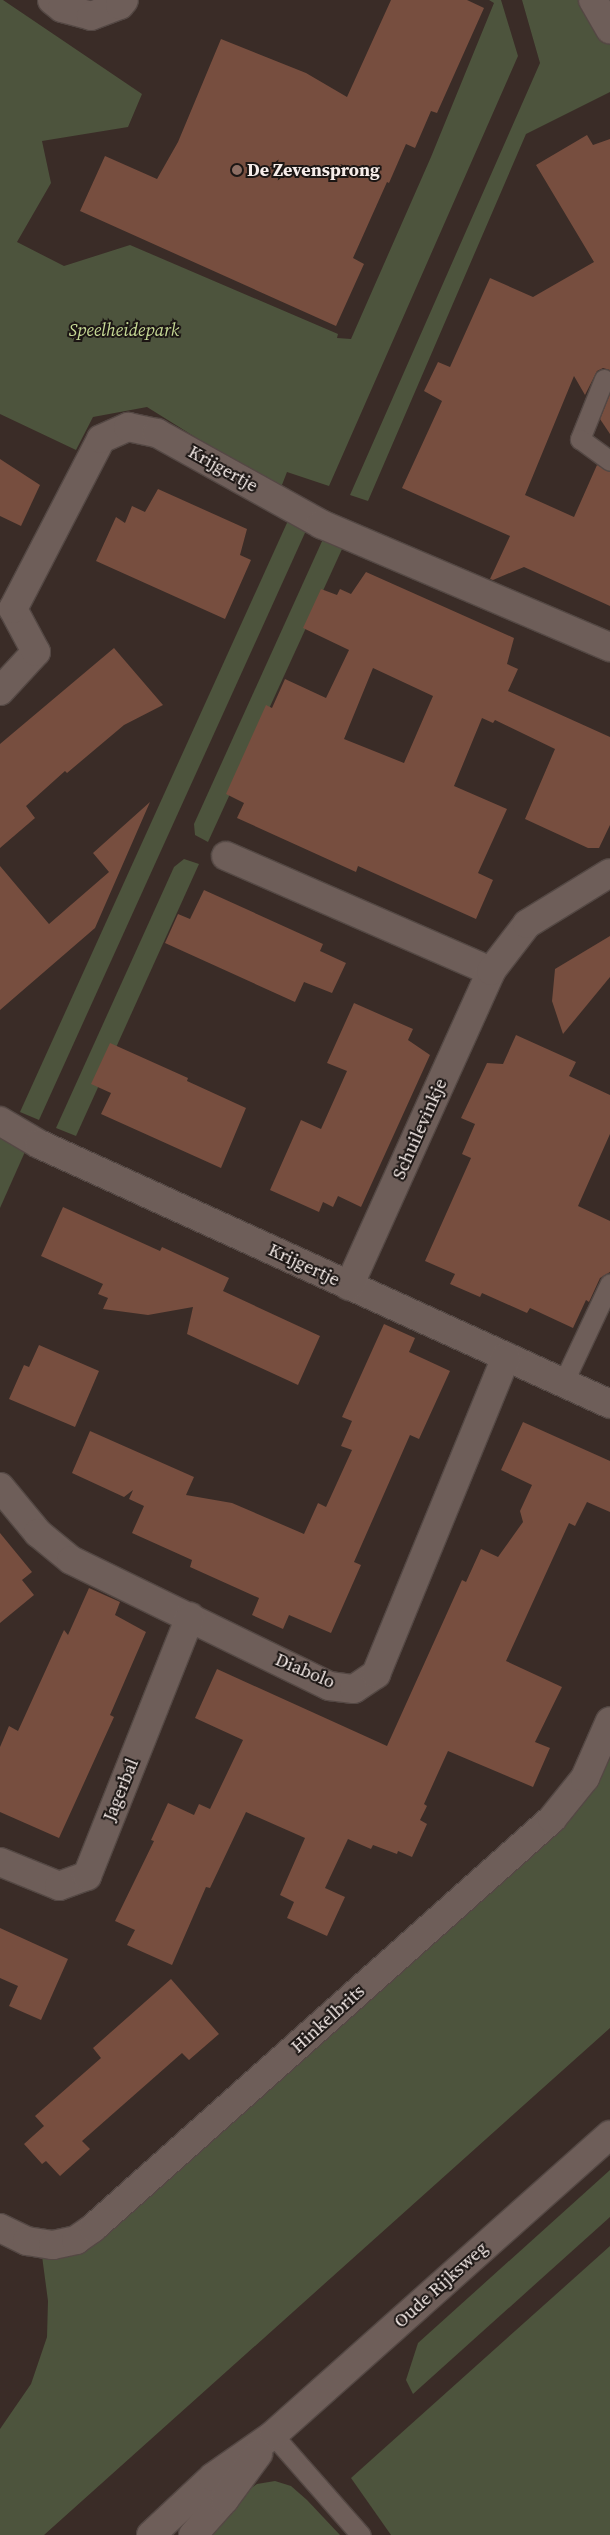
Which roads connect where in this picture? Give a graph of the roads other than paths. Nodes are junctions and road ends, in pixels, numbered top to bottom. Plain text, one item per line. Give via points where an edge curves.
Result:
1 (52, 0) edge
2 (124, 0) edge
3 (593, 0) edge
4 (610, 30) edge
5 (604, 379) dead end
6 (610, 461) edge
7 (610, 647) edge
8 (0, 691) edge
9 (226, 856) dead end
10 (610, 873) edge
11 (491, 971) junction
12 (0, 1120) edge
13 (610, 1283) edge
14 (350, 1286) junction
15 (506, 1357) junction
16 (563, 1383) junction
17 (610, 1404) edge
18 (0, 1486) edge
19 (190, 1617) junction
20 (610, 1721) edge
21 (0, 1862) edge
22 (610, 2135) edge
23 (0, 2228) edge
24 (272, 2436) junction
25 (151, 2535) edge
26 (194, 2535) edge
27 (361, 2535) edge

1 - 2 street via 62,8 91,16 120,5
3 - 4 street
5 - 6 lane via 580,439
7 - 8 street, Krijgertje via 321,524 157,433 128,428 101,439 13,609 36,652
9 - 11 street
10 - 11 street, Schuilevinkje via 526,924
11 - 14 street, Schuilevinkje
12 - 14 street, Krijgertje via 39,1144
13 - 16 lane
14 - 15 street, Krijgertje
15 - 16 street, Krijgertje
15 - 19 street, Diabolo via 376,1674 354,1689 330,1686
16 - 17 street, Krijgertje
18 - 19 street, Diabolo via 38,1534 71,1560
19 - 21 street, Jagerbal via 87,1876 59,1886
20 - 23 street, Hinkelbrits via 585,1778 552,1819 93,2228 76,2240 54,2246 27,2241
22 - 24 street, Oude Rijksweg
24 - 25 street, Oude Rijksweg via 213,2477
24 - 26 street, Oude Rijksweg
24 - 27 lane

